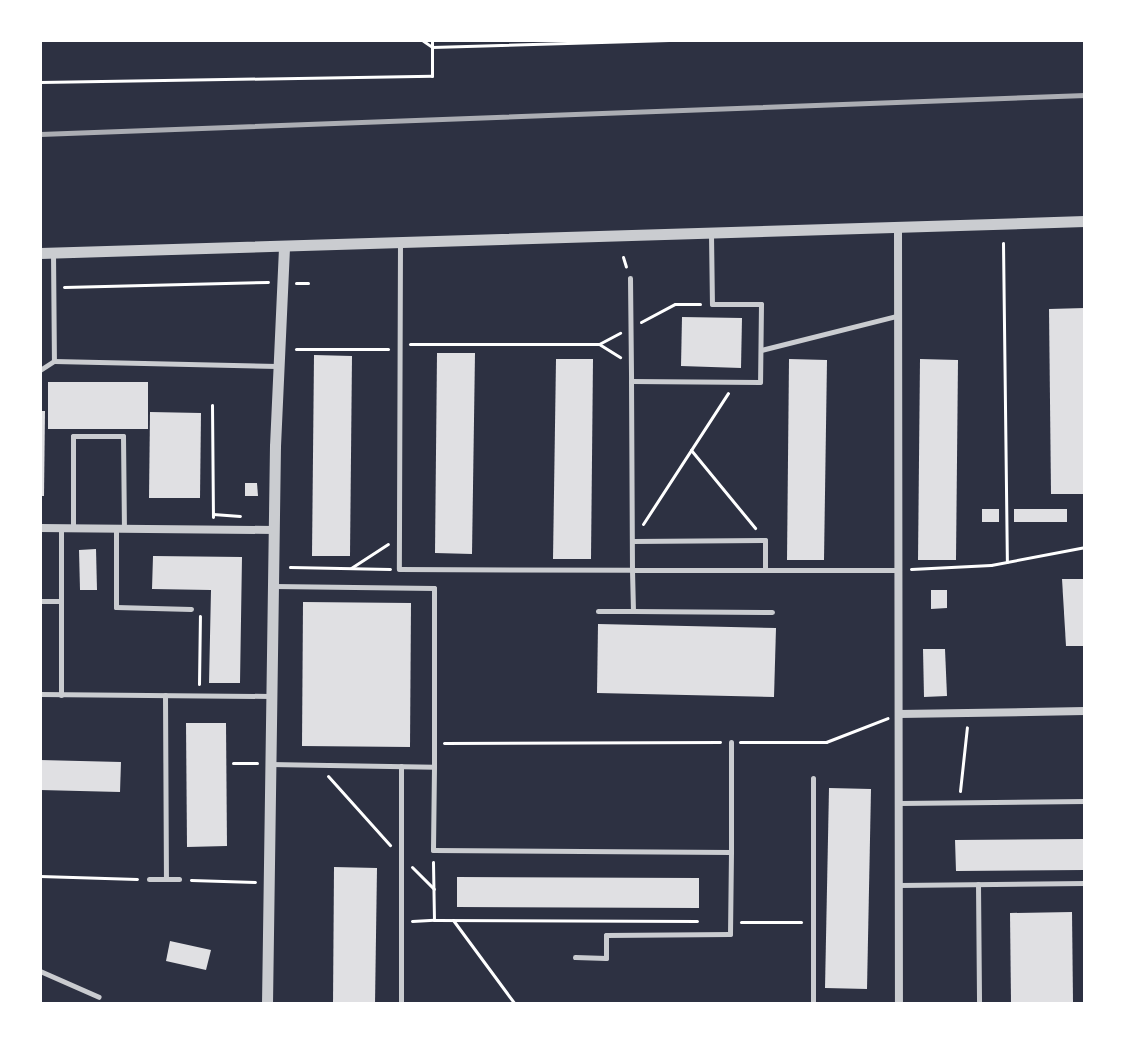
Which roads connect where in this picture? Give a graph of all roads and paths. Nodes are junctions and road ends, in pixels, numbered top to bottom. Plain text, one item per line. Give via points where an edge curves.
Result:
1 (422, 40) edge
2 (432, 40) edge
3 (669, 40) edge
4 (446, 42) edge
5 (432, 47) junction
6 (40, 82) edge
7 (1085, 221) edge
8 (898, 230) junction
9 (711, 235) junction
10 (400, 242) junction
11 (1003, 243) dead end
12 (284, 246) junction
13 (46, 252) edge
14 (630, 278) dead end
15 (282, 282) junction
16 (53, 288) junction
17 (712, 304) junction
18 (896, 316) junction
19 (630, 327) junction
20 (599, 344) junction
21 (400, 347) junction
22 (296, 349) dead end
23 (761, 350) junction
24 (54, 361) junction
25 (631, 364) junction
26 (277, 366) junction
27 (40, 370) edge
28 (631, 381) junction
29 (736, 382) junction
30 (212, 405) dead end
31 (691, 450) junction
32 (40, 528) edge
33 (61, 528) junction
34 (73, 528) junction
35 (120, 529) junction
36 (213, 530) junction
37 (275, 530) junction
38 (399, 537) junction
39 (765, 540) junction
40 (632, 541) junction
41 (1085, 547) edge
42 (1007, 562) junction
43 (290, 567) dead end
44 (351, 568) junction
45 (399, 569) junction
46 (632, 570) junction
47 (765, 570) junction
48 (899, 570) junction
49 (273, 586) junction
50 (40, 601) edge
51 (61, 601) junction
52 (191, 609) joint
53 (598, 611) dead end
54 (633, 611) junction
55 (772, 612) dead end
56 (40, 694) edge
57 (61, 695) junction
58 (165, 695) junction
59 (199, 696) junction
60 (271, 696) junction
61 (1085, 711) edge
62 (969, 712) junction
63 (899, 714) junction
64 (731, 742) junction
65 (434, 743) junction
66 (233, 763) dead end
67 (269, 764) junction
68 (317, 764) junction
69 (401, 766) junction
70 (434, 767) junction
71 (813, 778) dead end
72 (1085, 801) edge
73 (899, 803) junction
74 (958, 803) junction
75 (433, 850) junction
76 (731, 852) junction
77 (401, 857) junction
78 (40, 876) edge
79 (149, 879) joint
80 (166, 879) junction
81 (179, 879) joint
82 (266, 882) junction
83 (1085, 883) edge
84 (978, 884) junction
85 (899, 885) junction
86 (434, 889) junction
87 (434, 920) junction
88 (453, 920) junction
89 (401, 921) junction
90 (700, 921) dead end
91 (731, 921) junction
92 (813, 922) junction
93 (575, 957) dead end
94 (40, 971) edge
95 (99, 997) dead end
96 (267, 1004) edge
97 (401, 1004) edge
98 (515, 1004) edge
99 (813, 1004) edge
100 (899, 1004) edge
101 (979, 1004) edge

1 - 5 path
2 - 5 path
3 - 4 path
4 - 5 path
5 - 6 path via 432,76
7 - 8 street
8 - 9 street
8 - 18 street
9 - 10 street
9 - 17 lane
10 - 12 street
10 - 21 lane
11 - 42 path
12 - 13 street
12 - 15 street
13 - 16 lane
14 - 19 lane
15 - 16 path
15 - 26 street
16 - 24 lane
17 - 19 path via 675,304
17 - 23 lane via 761,304
18 - 23 lane
18 - 48 street
19 - 20 path
19 - 25 lane
20 - 21 path
20 - 25 path
21 - 22 path
21 - 38 lane
23 - 29 lane via 760,382
24 - 26 lane
24 - 27 lane
25 - 28 lane
26 - 37 street
28 - 29 lane
28 - 40 lane
29 - 31 path
30 - 36 path
31 - 39 path
31 - 40 path
32 - 33 street
33 - 34 street
33 - 51 lane
34 - 35 street
34 - 35 lane via 73,436 123,436
35 - 36 street
35 - 52 lane via 116,607
36 - 37 street
37 - 49 street
38 - 44 path
38 - 45 lane
39 - 40 lane
39 - 47 lane
40 - 46 lane
41 - 42 path
42 - 48 path
43 - 44 path
44 - 45 path
45 - 46 lane
46 - 47 lane
46 - 54 lane
47 - 48 lane
48 - 63 street
49 - 60 street
49 - 65 lane via 434,588
50 - 51 lane
51 - 57 lane
52 - 59 path via 200,609
53 - 54 lane
54 - 55 lane
56 - 57 lane
57 - 58 lane
58 - 59 lane
58 - 80 lane
59 - 60 lane
60 - 67 street
61 - 62 street
62 - 63 street
62 - 74 path
63 - 64 path via 826,742
63 - 73 street
64 - 65 path
64 - 76 lane
65 - 70 lane
66 - 67 path
67 - 68 lane
67 - 82 street
68 - 69 lane
68 - 77 path
69 - 70 lane
69 - 77 lane
70 - 75 lane
71 - 92 lane
72 - 74 lane
73 - 74 lane
73 - 85 street
75 - 76 lane
75 - 86 path
76 - 91 lane
77 - 86 path
77 - 89 lane
78 - 79 path
79 - 80 lane
80 - 81 lane
81 - 82 path
82 - 96 street
83 - 84 lane
84 - 85 lane
84 - 101 lane
85 - 100 street
86 - 87 path
87 - 88 path
87 - 89 path
88 - 90 path
88 - 98 path
89 - 97 lane
91 - 92 path
91 - 93 lane via 730,934 606,935 606,958
92 - 99 lane
94 - 95 lane

